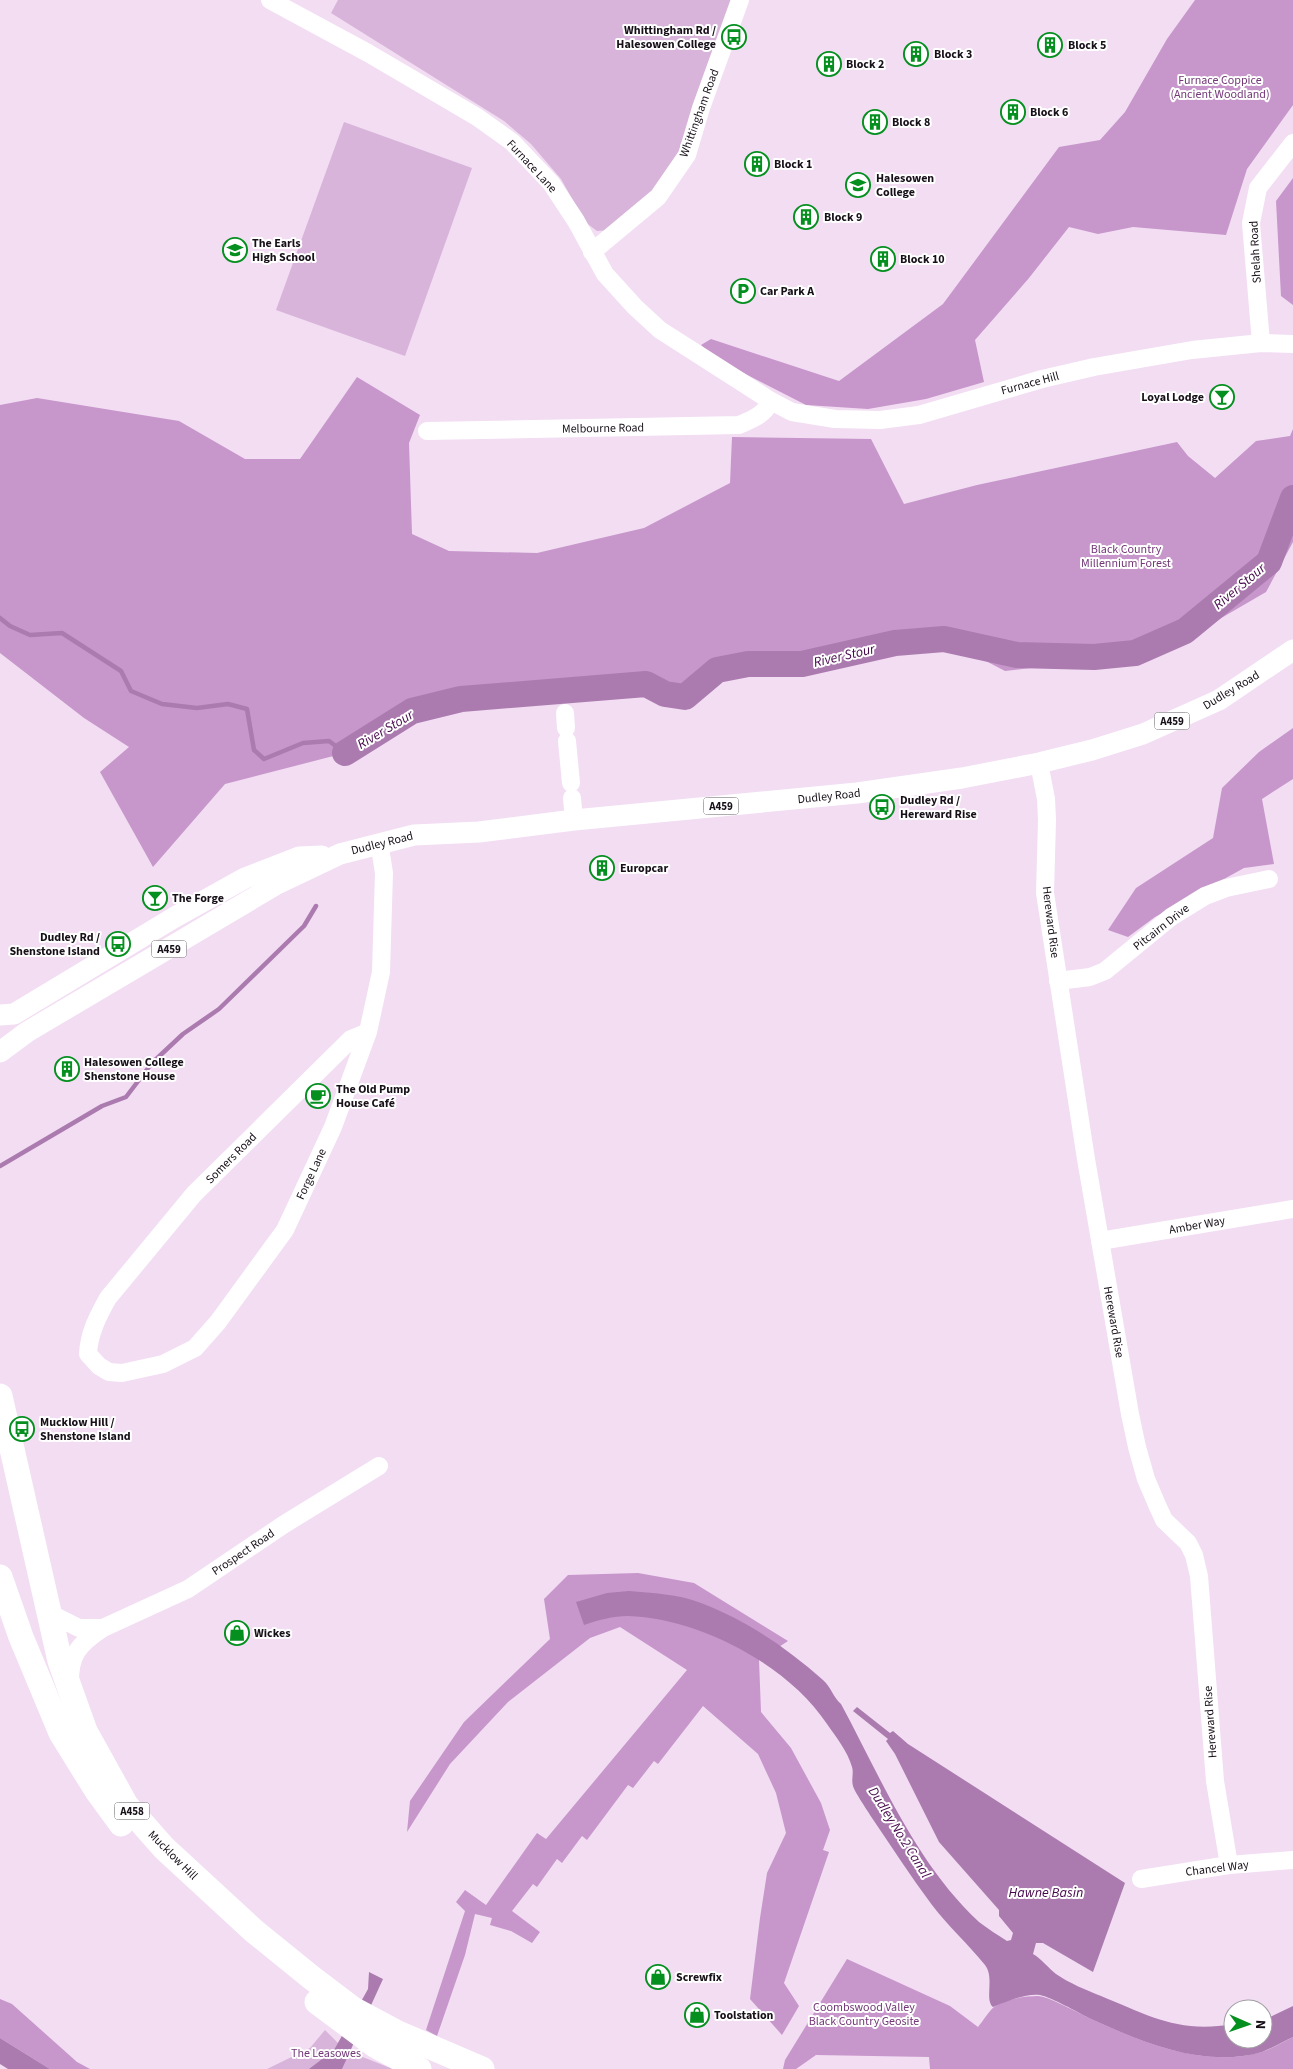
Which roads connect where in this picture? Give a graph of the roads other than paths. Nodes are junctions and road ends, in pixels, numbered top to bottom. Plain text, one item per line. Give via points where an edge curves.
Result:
1 (270, 0) edge
2 (740, 0) edge
3 (1293, 144) edge
4 (592, 252) junction
5 (1261, 343) junction
6 (1293, 344) edge
7 (771, 401) junction
8 (427, 432) dead end
9 (1293, 650) edge
10 (566, 727) dead end
11 (1039, 763) junction
12 (574, 820) junction
13 (377, 844) junction
14 (340, 854) junction
15 (1269, 879) dead end
16 (1058, 981) junction
17 (0, 1015) edge
18 (368, 1032) junction
19 (0, 1052) edge
20 (1293, 1209) edge
21 (1100, 1241) junction
22 (89, 1339) joint
23 (0, 1396) edge
24 (379, 1466) dead end
25 (0, 1577) edge
26 (47, 1612) junction
27 (103, 1628) junction
28 (71, 1693) junction
29 (1293, 1860) edge
30 (1229, 1865) junction
31 (1141, 1879) dead end
32 (419, 2069) edge
33 (482, 2069) edge

1 - 4 street, Furnace Lane via 477,116 512,142 551,183
2 - 4 street, Whittingham Road via 686,155 658,197
3 - 5 street, Shelah Road via 1258,188 1252,223
4 - 7 street, Furnace Lane via 605,274 660,330
5 - 6 street, Furnace Hill
5 - 7 street, Furnace Hill via 1192,350 1094,367 919,415 880,420 835,419 792,412
7 - 8 street, Melbourne Road via 758,416 739,425
9 - 11 main road, Dudley Road / A459 via 1211,704 1143,734
10 - 12 street
11 - 12 main road, Dudley Road / A459 via 857,793
11 - 16 street, Hereward Rise via 1046,806 1045,892
12 - 13 main road, Dudley Road / A459 via 479,832 414,834
13 - 14 main road, Dudley Road / A459
13 - 18 street, Forge Lane via 384,873 381,972
14 - 17 main road, A459 via 299,858 245,878 14,1014
14 - 19 main road, A459 via 277,884 27,1032
15 - 16 street, Pitcairn Drive via 1205,896 1171,917 1105,971 1090,977
16 - 21 street, Hereward Rise
18 - 22 street, Somers Road via 351,1039 194,1194 108,1298
18 - 22 street, Forge Lane via 333,1127 285,1230 218,1322 195,1348 163,1364 122,1373 109,1372 88,1354
20 - 21 street, Amber Way
21 - 30 street, Hereward Rise via 1137,1447 1146,1479 1164,1520 1188,1543 1199,1576 1215,1782
23 - 26 highway, Mucklow Hill / A458
24 - 27 street, Prospect Road via 188,1589
25 - 32 highway, Mucklow Hill / A458 via 61,1733 117,1821 244,1944 349,2027
26 - 27 street, Prospect Road via 79,1628
26 - 28 highway, Mucklow Hill / A458
27 - 28 street, Prospect Road via 80,1646 71,1669
28 - 33 highway, Mucklow Hill / A458 via 85,1731 126,1805 164,1848 254,1932 353,2009 398,2033
29 - 30 street, Chancel Way
30 - 31 street, Chancel Way

